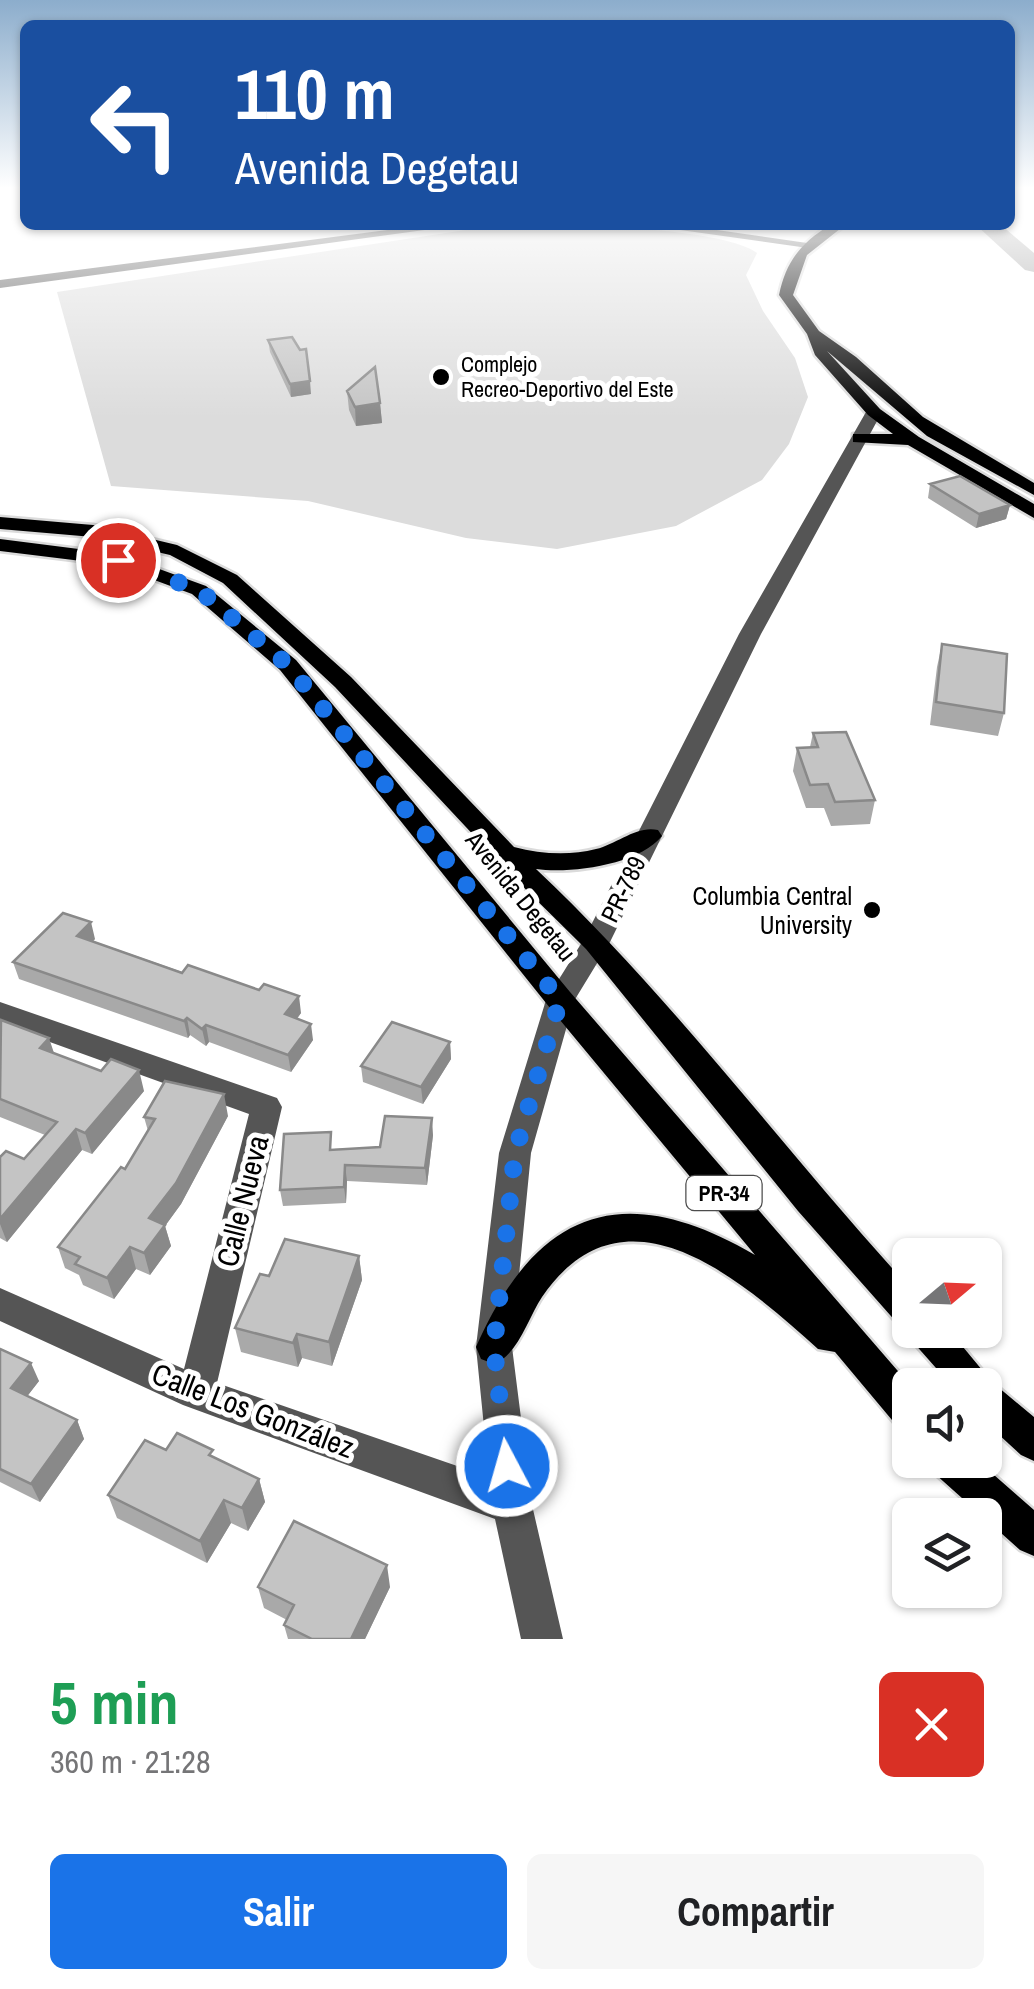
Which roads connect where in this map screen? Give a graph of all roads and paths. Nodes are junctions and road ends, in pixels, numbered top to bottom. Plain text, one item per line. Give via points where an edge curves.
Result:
1 (179, 264) edge
2 (794, 264) edge
3 (119, 273) junction
4 (0, 284) edge
5 (0, 295) edge
6 (814, 334) junction
7 (858, 364) junction
8 (874, 412) junction
9 (858, 438) junction
10 (913, 441) junction
11 (1034, 492) edge
12 (1034, 512) edge
13 (0, 524) edge
14 (0, 545) edge
15 (649, 836) junction
16 (505, 854) junction
17 (596, 942) junction
18 (560, 1000) junction
19 (0, 1013) edge
20 (892, 1293) edge
21 (0, 1304) edge
22 (494, 1347) junction
23 (942, 1348) edge
24 (960, 1368) edge
25 (892, 1392) edge
26 (196, 1394) junction
27 (892, 1394) edge
28 (1002, 1412) edge
29 (1034, 1442) edge
30 (968, 1478) edge
31 (512, 1505) junction
32 (1034, 1536) edge
33 (542, 1639) edge

1 - 3 street
2 - 6 main road via 786,295
3 - 4 street
3 - 5 street
6 - 7 main road
6 - 8 main road via 820,352
7 - 8 main road via 877,400
7 - 11 main road via 931,431
8 - 9 street, PR-789 / PR-789
8 - 10 main road
8 - 11 main road
9 - 10 main road
9 - 15 street, PR-789 / PR-789
10 - 12 main road
13 - 16 main road, Avenida Degetau / PR-34 via 110,535 177,551 230,579 343,682
14 - 18 main road, Avenida Degetau / PR-34 via 118,560 199,590 288,665
15 - 16 main road via 585,864
15 - 17 street, PR-789 / PR-789
16 - 17 main road, Avenida Degetau / PR-34
17 - 18 street, PR-789 / PR-789
17 - 20 main road, Avenida Degetau / PR-34
18 - 22 street, PR-789 / PR-789 via 515,1153
18 - 25 main road, Avenida Degetau / PR-34
19 - 26 street, Calle Nueva via 266,1108
21 - 26 street, Calle Los González
22 - 27 main road via 528,1285 577,1238 610,1227 662,1231 746,1268
22 - 31 street, PR-789 / PR-789
23 - 24 main road
26 - 31 street, Calle Los González
28 - 29 main road
30 - 32 main road
31 - 33 street, PR-789 / PR-789

